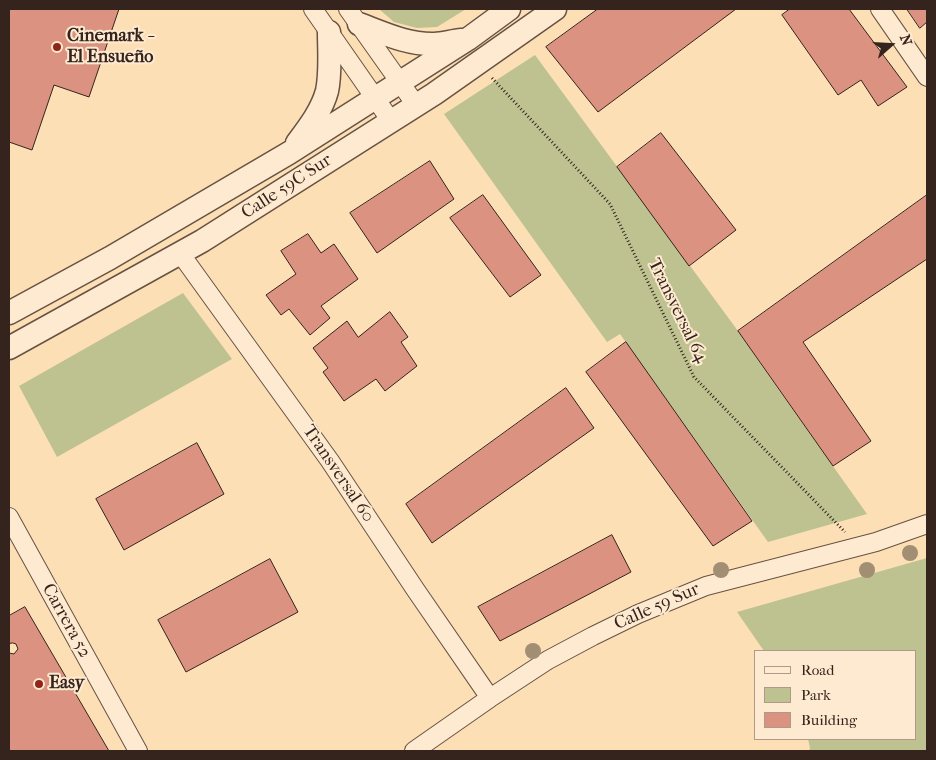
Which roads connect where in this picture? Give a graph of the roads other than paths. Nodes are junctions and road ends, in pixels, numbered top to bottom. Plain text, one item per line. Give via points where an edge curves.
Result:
1 (313, 9) edge
2 (510, 9) edge
3 (556, 9) edge
4 (880, 9) edge
5 (353, 16) edge
6 (329, 32) junction
7 (468, 39) junction
8 (927, 77) edge
9 (400, 82) junction
10 (375, 98) junction
11 (416, 105) junction
12 (390, 121) junction
13 (289, 153) junction
14 (180, 253) junction
15 (9, 314) edge
16 (9, 348) edge
17 (9, 517) edge
18 (927, 524) edge
19 (490, 698) junction
20 (138, 751) edge
21 (414, 751) edge

1 - 6 street
2 - 7 street, Calle 59C Sur
3 - 11 street, Calle 59C Sur
4 - 8 street
5 - 7 street via 397,39 436,44
5 - 9 street
6 - 10 street
6 - 13 street via 327,92 318,113
7 - 9 street, Calle 59C Sur
9 - 10 street, Calle 59C Sur
9 - 11 street
10 - 12 street
10 - 13 street, Calle 59C Sur
11 - 12 street, Calle 59C Sur
12 - 14 street, Calle 59C Sur
13 - 15 street, Calle 59C Sur
14 - 16 street, Calle 59C Sur
14 - 19 street, Transversal 60 via 325,453
17 - 20 street, Carrera 52
18 - 19 street, Calle 59 Sur via 876,542 706,586 593,636 548,660
19 - 21 street, Calle 59 Sur

